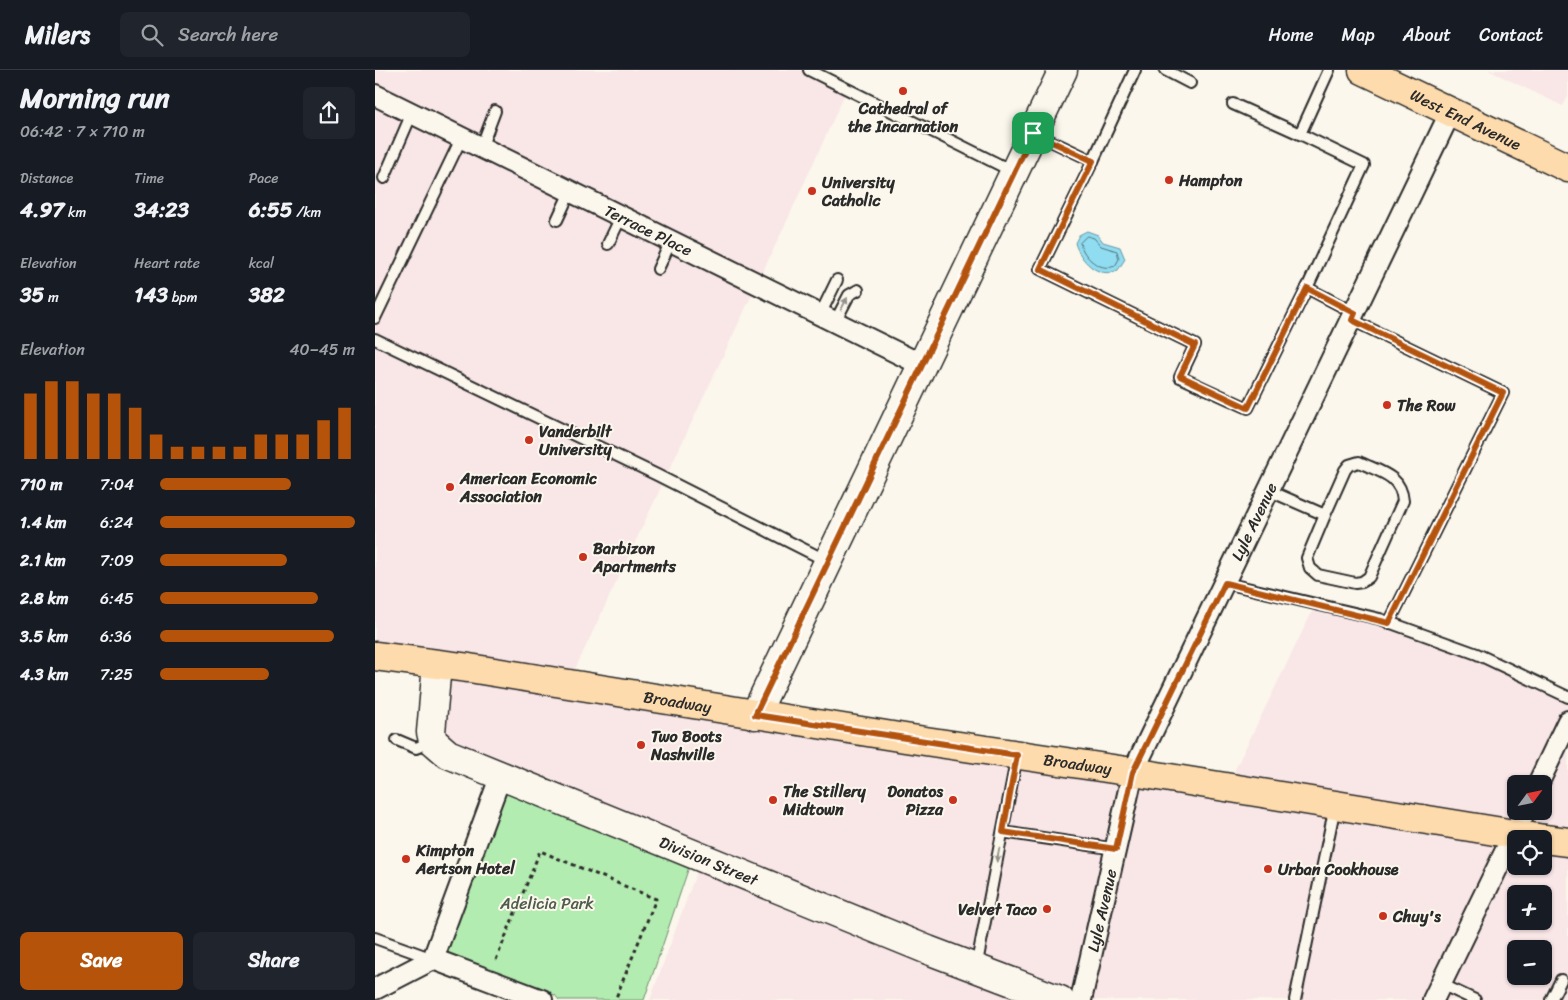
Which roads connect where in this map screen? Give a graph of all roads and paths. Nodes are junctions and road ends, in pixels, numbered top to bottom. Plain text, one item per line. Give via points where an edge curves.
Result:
1 (809, 70) edge
2 (1063, 70) edge
3 (1135, 70) edge
4 (1165, 70) edge
5 (1329, 70) edge
6 (1363, 70) edge
7 (1190, 83) dead end
8 (375, 95) edge
9 (1233, 104) dead end
10 (495, 111) dead end
11 (1450, 113) junction
12 (412, 114) junction
13 (1033, 133) junction
14 (1300, 134) junction
15 (461, 139) junction
16 (481, 148) junction
17 (1093, 161) junction
18 (1568, 168) edge
19 (1015, 172) junction
20 (384, 178) dead end
21 (570, 192) junction
22 (621, 216) junction
23 (557, 220) dead end
24 (671, 241) junction
25 (608, 244) dead end
26 (658, 268) dead end
27 (837, 280) dead end
28 (1307, 288) junction
29 (858, 290) dead end
30 (1354, 317) junction
31 (375, 318) edge
32 (827, 318) junction
33 (375, 339) edge
34 (922, 365) junction
35 (1270, 490) junction
36 (1325, 515) junction
37 (829, 561) junction
38 (1225, 583) junction
39 (1389, 623) junction
40 (375, 656) edge
41 (437, 665) junction
42 (1568, 697) edge
43 (755, 715) junction
44 (1568, 721) edge
45 (397, 740) dead end
46 (433, 741) junction
47 (1017, 755) junction
48 (1133, 772) junction
49 (501, 775) junction
50 (1542, 775) edge
51 (1335, 806) junction
52 (1519, 823) edge
53 (1530, 830) edge
54 (1003, 832) junction
55 (1552, 840) edge
56 (1568, 842) edge
57 (1116, 849) junction
58 (375, 938) edge
59 (433, 959) junction
60 (976, 968) junction
61 (488, 980) junction
62 (1561, 980) dead end
63 (375, 989) edge
64 (1437, 992) edge
65 (542, 1000) edge
66 (615, 1000) edge
67 (1060, 1000) edge
68 (1081, 1000) edge
69 (1295, 1000) edge
70 (1475, 1000) edge
71 (1551, 1000) edge

1 - 19 lane
2 - 13 main road
3 - 17 lane
4 - 7 lane
5 - 14 lane
6 - 11 main road, West End Avenue
8 - 12 street, Terrace Place
9 - 14 lane
10 - 16 lane
11 - 18 main road, West End Avenue
11 - 30 street, Lyle Avenue
12 - 15 street, Terrace Place
12 - 20 lane
13 - 17 lane
13 - 19 main road
14 - 28 lane via 1364,165
15 - 16 street, Terrace Place
15 - 31 lane
16 - 21 street, Terrace Place
17 - 28 lane via 1040,269 1195,345 1180,376 1248,408
19 - 34 main road
21 - 22 street, Terrace Place
21 - 23 lane
22 - 24 street, Terrace Place
22 - 25 lane
24 - 26 lane
24 - 32 street, Terrace Place
27 - 32 lane
28 - 30 lane
32 -> 29 lane
30 - 35 street, Lyle Avenue
30 - 39 lane via 1503,393
32 - 34 street, Terrace Place
33 - 37 lane
34 - 37 main road
35 - 36 lane
35 - 38 street, Lyle Avenue
36 - 36 lane via 1349,465 1359,462 1394,478 1402,490 1403,502 1369,578 1362,582 1318,575 1311,568 1307,558
37 - 43 main road
38 - 39 lane
38 - 48 street, Lyle Avenue
39 - 42 lane via 1477,654
40 - 41 main road, Broadway
41 - 43 main road, Broadway
41 - 46 main road via 431,710
43 - 47 main road, Broadway
44 - 50 street
45 - 46 lane via 416,748
46 - 49 main road, Division Street via 448,754
47 - 48 main road, Broadway
47 - 54 lane
48 - 51 main road, Broadway
48 - 57 street, Lyle Avenue
49 - 59 street
49 - 60 main road, Division Street
51 - 52 main road, Broadway
51 - 69 lane
52 - 53 main road, Broadway
52 - 64 street
54 - 57 lane
54 -> 60 lane
55 - 56 main road, Broadway
57 - 68 street, Lyle Avenue
58 - 59 lane
59 - 61 street
59 - 63 street
60 - 67 main road, Division Street
61 - 65 street
61 - 66 path via 539,851 657,899
62 - 71 lane
64 - 70 lane

